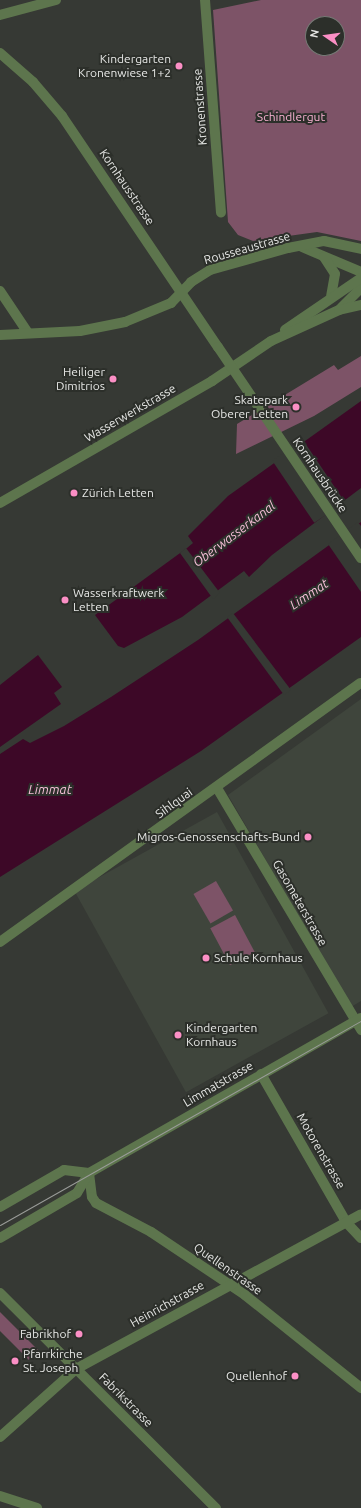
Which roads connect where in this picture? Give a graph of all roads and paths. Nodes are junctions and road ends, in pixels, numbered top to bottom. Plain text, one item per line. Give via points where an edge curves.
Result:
1 (56, 0) edge
2 (205, 0) edge
3 (0, 16) edge
4 (0, 53) edge
5 (221, 212) dead end
6 (302, 247) junction
7 (360, 250) edge
8 (322, 256) junction
9 (361, 272) edge
10 (361, 278) edge
11 (361, 288) edge
12 (0, 292) edge
13 (183, 292) junction
14 (331, 296) junction
15 (361, 305) edge
16 (339, 310) junction
17 (28, 333) junction
18 (0, 335) edge
19 (271, 341) junction
20 (218, 347) joint
21 (0, 503) edge
22 (361, 558) edge
23 (361, 683) edge
24 (217, 788) junction
25 (0, 942) edge
26 (357, 1020) edge
27 (361, 1030) edge
28 (261, 1074) junction
29 (89, 1173) junction
30 (0, 1207) edge
31 (361, 1214) edge
32 (346, 1222) junction
33 (0, 1238) edge
34 (361, 1238) edge
35 (228, 1284) junction
36 (0, 1293) edge
37 (76, 1369) junction
38 (361, 1388) edge
39 (0, 1437) edge
40 (0, 1496) edge
41 (37, 1508) edge
42 (216, 1508) edge

1 - 3 street
2 - 5 street, Kronenstrasse
4 - 13 street, Kornhausstrasse via 33,82 62,116
6 - 7 street, Rousseaustrasse via 324,241
6 - 8 street, Rousseaustrasse
6 - 13 street, Rousseaustrasse via 210,270
8 - 9 street, Rousseaustrasse
8 - 14 street, Rousseaustrasse via 335,274
10 - 14 street, Wasserwerkstrasse
11 - 16 street
12 - 17 street
13 - 17 street, Rousseaustrasse via 154,311 112,325
13 - 20 street, Kornhausstrasse
14 - 19 street, Wasserwerkstrasse
15 - 16 street, Wasserwerkstrasse
16 - 19 street, Wasserwerkstrasse
17 - 18 street, Rousseaustrasse
19 - 21 street, Wasserwerkstrasse via 212,381
20 - 22 street, Kornhausbrücke, bridge
23 - 24 street, Sihlquai
24 - 25 street, Sihlquai
24 - 26 street, Gasometerstrasse
26 - 27 street, Gasometerstrasse
26 - 28 street, Limmatstrasse
28 - 29 street, Limmatstrasse
28 - 32 street, Motorenstrasse
29 - 30 street via 64,1170
29 - 33 street, Limmatstrasse via 77,1193
29 - 35 street, Quellenstrasse via 92,1197 96,1203 151,1232
31 - 32 street, Heinrichstrasse
32 - 34 street, Motorenstrasse
32 - 35 street, Heinrichstrasse
35 - 37 street, Heinrichstrasse
35 - 38 street, Quellenstrasse
36 - 37 street, Fabrikstrasse
37 - 39 street, Heinrichstrasse
37 - 42 street, Fabrikstrasse
40 - 41 street

